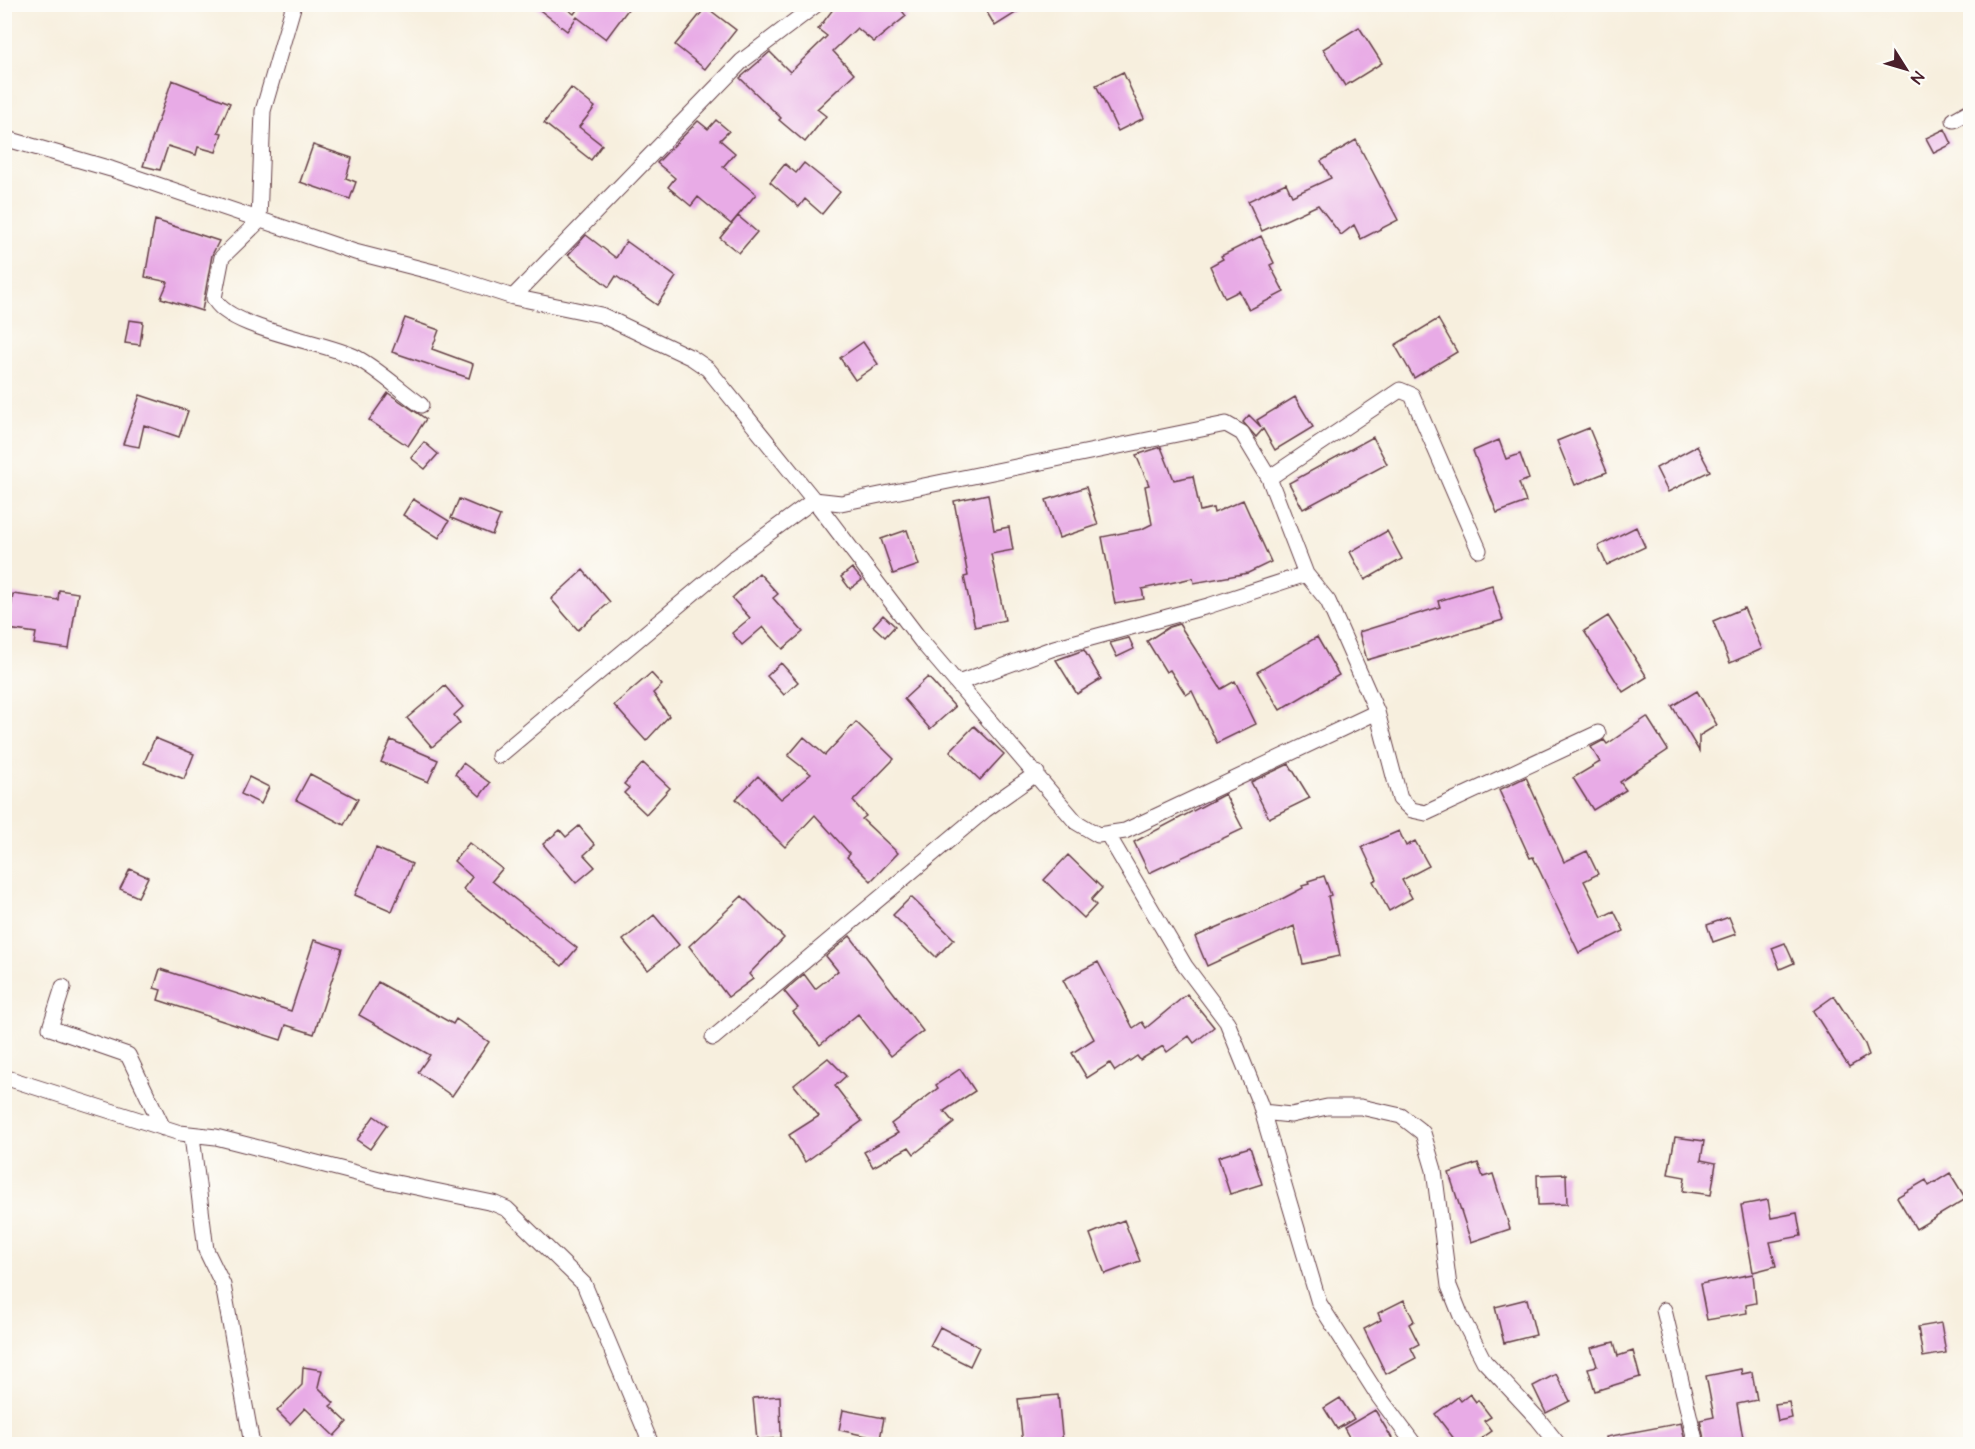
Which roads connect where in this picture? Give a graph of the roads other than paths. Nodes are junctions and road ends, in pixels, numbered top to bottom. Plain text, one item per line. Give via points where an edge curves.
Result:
1 (294, 4) edge
2 (817, 4) edge
3 (1971, 111) edge
4 (1954, 120) dead end
5 (4, 138) edge
6 (259, 221) junction
7 (513, 297) junction
8 (421, 405) dead end
9 (1269, 478) junction
10 (814, 500) junction
11 (1479, 550) dead end
12 (1306, 574) junction
13 (958, 683) junction
14 (1377, 712) junction
15 (1598, 733) dead end
16 (499, 756) dead end
17 (1037, 774) junction
18 (1108, 835) junction
19 (63, 987) dead end
20 (713, 1038) dead end
21 (4, 1077) edge
22 (1262, 1112) junction
23 (163, 1128) junction
24 (192, 1136) junction
25 (1664, 1310) dead end
26 (252, 1444) edge
27 (651, 1444) edge
28 (1414, 1444) edge
29 (1558, 1444) edge
30 (1696, 1444) edge

1 - 6 street via 263,111
2 - 7 street via 742,61
3 - 4 street
5 - 6 street via 111,169
6 - 7 street
6 - 8 street via 222,257 215,302 242,320 356,358
7 - 10 street via 601,315 692,358 708,369
9 - 10 street via 1242,433 1226,424 841,503
9 - 11 street via 1400,390 1412,395
9 - 12 street
10 - 13 street
10 - 16 street via 735,558
12 - 13 street via 1208,606 1054,648
12 - 14 street via 1328,601
13 - 17 street
14 - 15 street via 1400,799 1419,813
14 - 18 street via 1125,831
17 - 18 street via 1076,822 1092,832
17 - 20 street via 985,810
18 - 22 street via 1185,966 1227,1022
19 - 23 street via 50,1028 128,1055
21 - 23 street
22 - 28 street via 1319,1303
22 - 29 street via 1291,1115 1327,1107 1361,1107 1401,1116 1423,1133 1434,1170 1449,1286 1461,1316 1484,1361
23 - 24 street
24 - 26 street via 206,1250 223,1285
24 - 27 street via 216,1137 507,1209 584,1284
25 - 30 street

